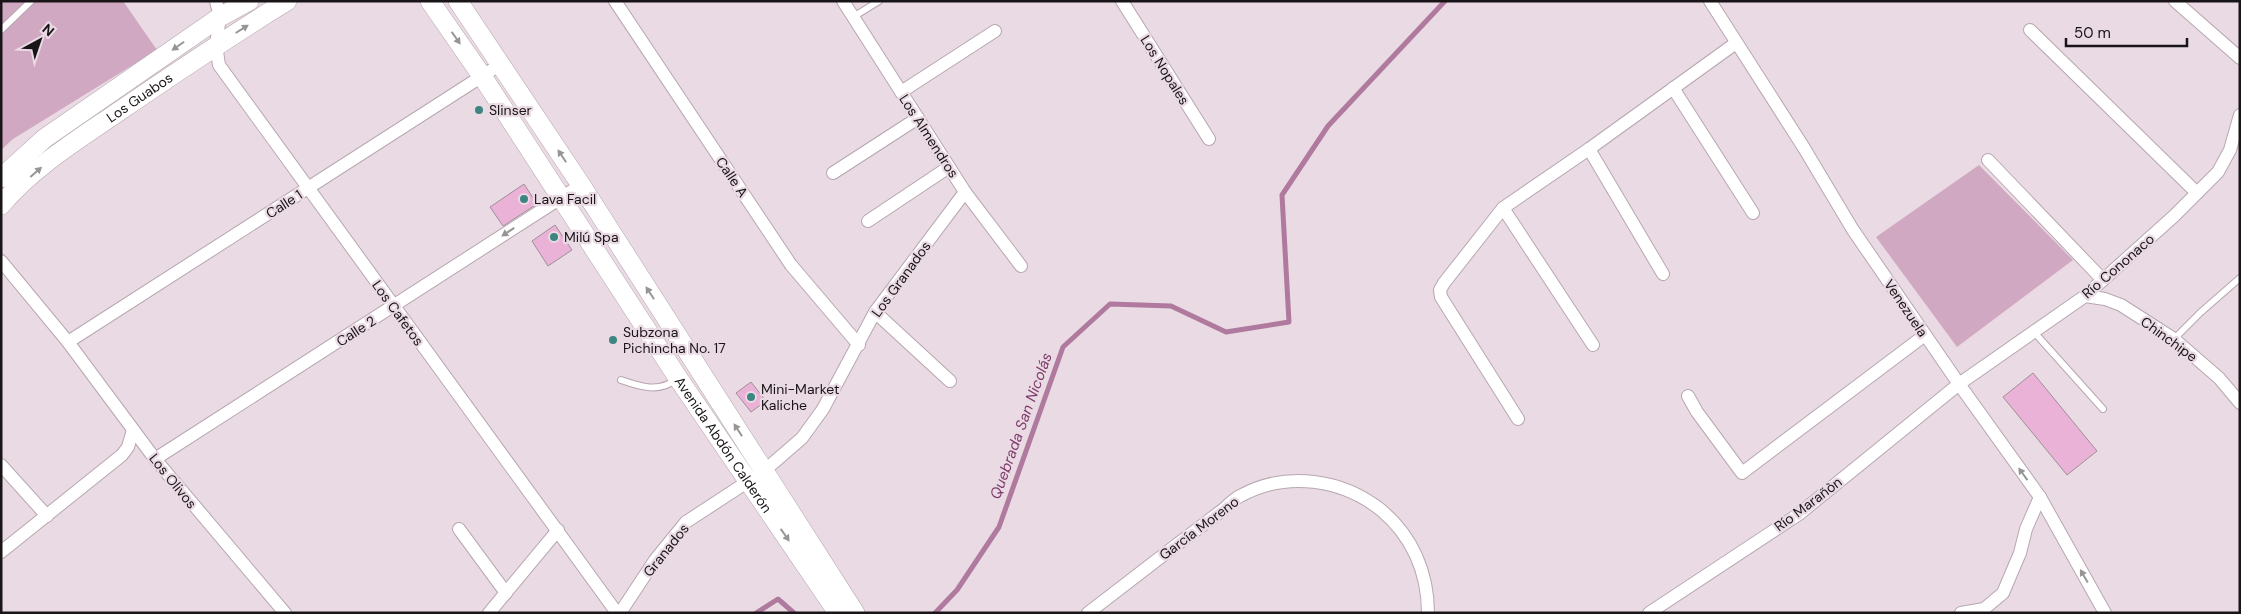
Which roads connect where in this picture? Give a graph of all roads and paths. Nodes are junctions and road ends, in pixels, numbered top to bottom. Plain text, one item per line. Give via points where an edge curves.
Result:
1 (31, 1) edge
2 (249, 1) edge
3 (287, 1) edge
4 (430, 1) edge
5 (458, 1) edge
6 (615, 1) edge
7 (843, 1) edge
8 (879, 1) edge
9 (1122, 1) edge
10 (1710, 1) edge
11 (2175, 1) edge
12 (218, 9) edge
13 (853, 17) junction
14 (1, 30) edge
15 (2030, 30) dead end
16 (995, 31) dead end
17 (1736, 43) junction
18 (216, 45) junction
19 (2240, 58) edge
20 (501, 64) junction
21 (482, 76) junction
22 (1673, 88) junction
23 (901, 92) junction
24 (2240, 115) edge
25 (918, 118) junction
26 (1209, 139) dead end
27 (1589, 149) junction
28 (1988, 160) dead end
29 (950, 168) junction
30 (833, 172) dead end
31 (1, 178) edge
32 (581, 185) junction
33 (308, 188) junction
34 (965, 192) junction
35 (2198, 193) junction
36 (561, 197) junction
37 (1, 205) edge
38 (1503, 208) junction
39 (1753, 213) dead end
40 (868, 222) dead end
41 (1, 261) edge
42 (1021, 266) dead end
43 (1663, 274) dead end
44 (2240, 278) edge
45 (2103, 280) junction
46 (2085, 296) junction
47 (393, 307) junction
48 (875, 312) junction
49 (2034, 332) junction
50 (1925, 335) junction
51 (2174, 339) junction
52 (68, 342) junction
53 (859, 345) junction
54 (1592, 345) dead end
55 (678, 378) junction
56 (621, 380) dead end
57 (950, 381) dead end
58 (1959, 384) junction
59 (1688, 396) dead end
60 (2240, 402) edge
61 (2103, 409) dead end
62 (1518, 419) dead end
63 (133, 430) junction
64 (155, 459) junction
65 (1, 465) edge
66 (764, 471) junction
67 (747, 481) junction
68 (2040, 497) junction
69 (47, 516) junction
70 (459, 529) dead end
71 (558, 530) junction
72 (1, 552) edge
73 (831, 588) junction
74 (506, 593) junction
75 (285, 613) edge
76 (489, 613) edge
77 (618, 613) edge
78 (838, 613) edge
79 (854, 613) edge
80 (1088, 613) edge
81 (1428, 613) edge
82 (1649, 613) edge
83 (1961, 613) edge
84 (2105, 613) edge

1 - 14 lane
2 - 12 main road, Los Guabos
18 -> 3 main road, Los Guabos
4 -> 21 main road, Avenida Abdón Calderón
5 - 20 main road, Avenida Abdón Calderón
6 - 53 street, Calle A via 791,265
7 - 13 street, Los Almendros
8 - 13 lane
9 - 26 street, Los Nopales
10 - 17 street, Venezuela
11 - 19 street
12 - 18 street, Los Cafetos
12 -> 31 main road, Los Guabos via 45,138
13 - 23 street, Los Almendros
15 - 35 street
16 - 23 street
17 - 22 street
17 - 50 street, Venezuela via 1853,230
18 - 33 street, Los Cafetos via 219,65
37 -> 18 main road, Los Guabos via 58,153
20 - 21 street, Calle 1
32 -> 20 main road, Avenida Abdón Calderón
21 - 33 street, Calle 1
21 - 36 main road, Avenida Abdón Calderón
22 - 27 street
22 - 39 street
23 - 25 street, Los Almendros
24 - 35 street, Río Cononaco via 2230,150 2218,172
25 - 29 street, Los Almendros
25 - 30 street
27 - 38 street
27 - 43 street
28 - 45 street
29 - 34 street, Los Almendros
29 - 40 street
32 - 36 street, Calle 2
66 -> 32 main road, Avenida Abdón Calderón
33 - 47 street, Los Cafetos
33 - 52 street, Calle 1
34 - 42 street, Los Almendros
34 - 48 street, Los Granados
35 - 45 street, Río Cononaco
36 -> 47 street, Calle 2
36 - 55 main road, Avenida Abdón Calderón
38 - 54 street
38 - 62 street via 1440,290 1441,297
41 - 52 street, Los Olivos
44 - 51 lane
45 - 46 street, Río Cononaco
46 - 49 street, Río Cononaco
46 - 51 street, Chinchipe via 2121,306
47 - 64 street, Calle 2
47 - 71 street, Los Cafetos
48 - 53 street, Los Granados
48 - 57 street
49 - 58 street, Río Cononaco
49 - 61 lane
50 - 58 street, Venezuela
50 - 59 street via 1742,473
51 - 60 street, Chinchipe via 2219,378
52 - 63 street, Los Olivos
53 - 66 street, Los Granados via 823,410 802,438
55 - 56 lane via 655,389
55 - 67 main road, Avenida Abdón Calderón
68 -> 58 street, Venezuela
58 - 82 street, Río Marañòn via 1799,514
63 - 64 street, Los Olivos
63 - 69 street via 122,455
64 - 75 street, Los Olivos
65 - 69 street
66 - 67 street, Los Granados
66 - 73 main road, Avenida Abdón Calderón
67 -> 73 main road, Avenida Abdón Calderón
67 - 77 street, Granados via 686,522
68 - 83 street via 2003,593 1984,609
84 -> 68 street, Venezuela
69 - 72 street
70 - 74 street
71 - 74 street
71 - 77 street, Los Cafetos
73 - 78 main road, Avenida Abdón Calderón
73 - 79 main road, Avenida Abdón Calderón
74 - 76 street
80 - 81 street, García Moreno via 1242,495 1272,485 1310,481 1343,487 1390,518 1405,534 1422,571

